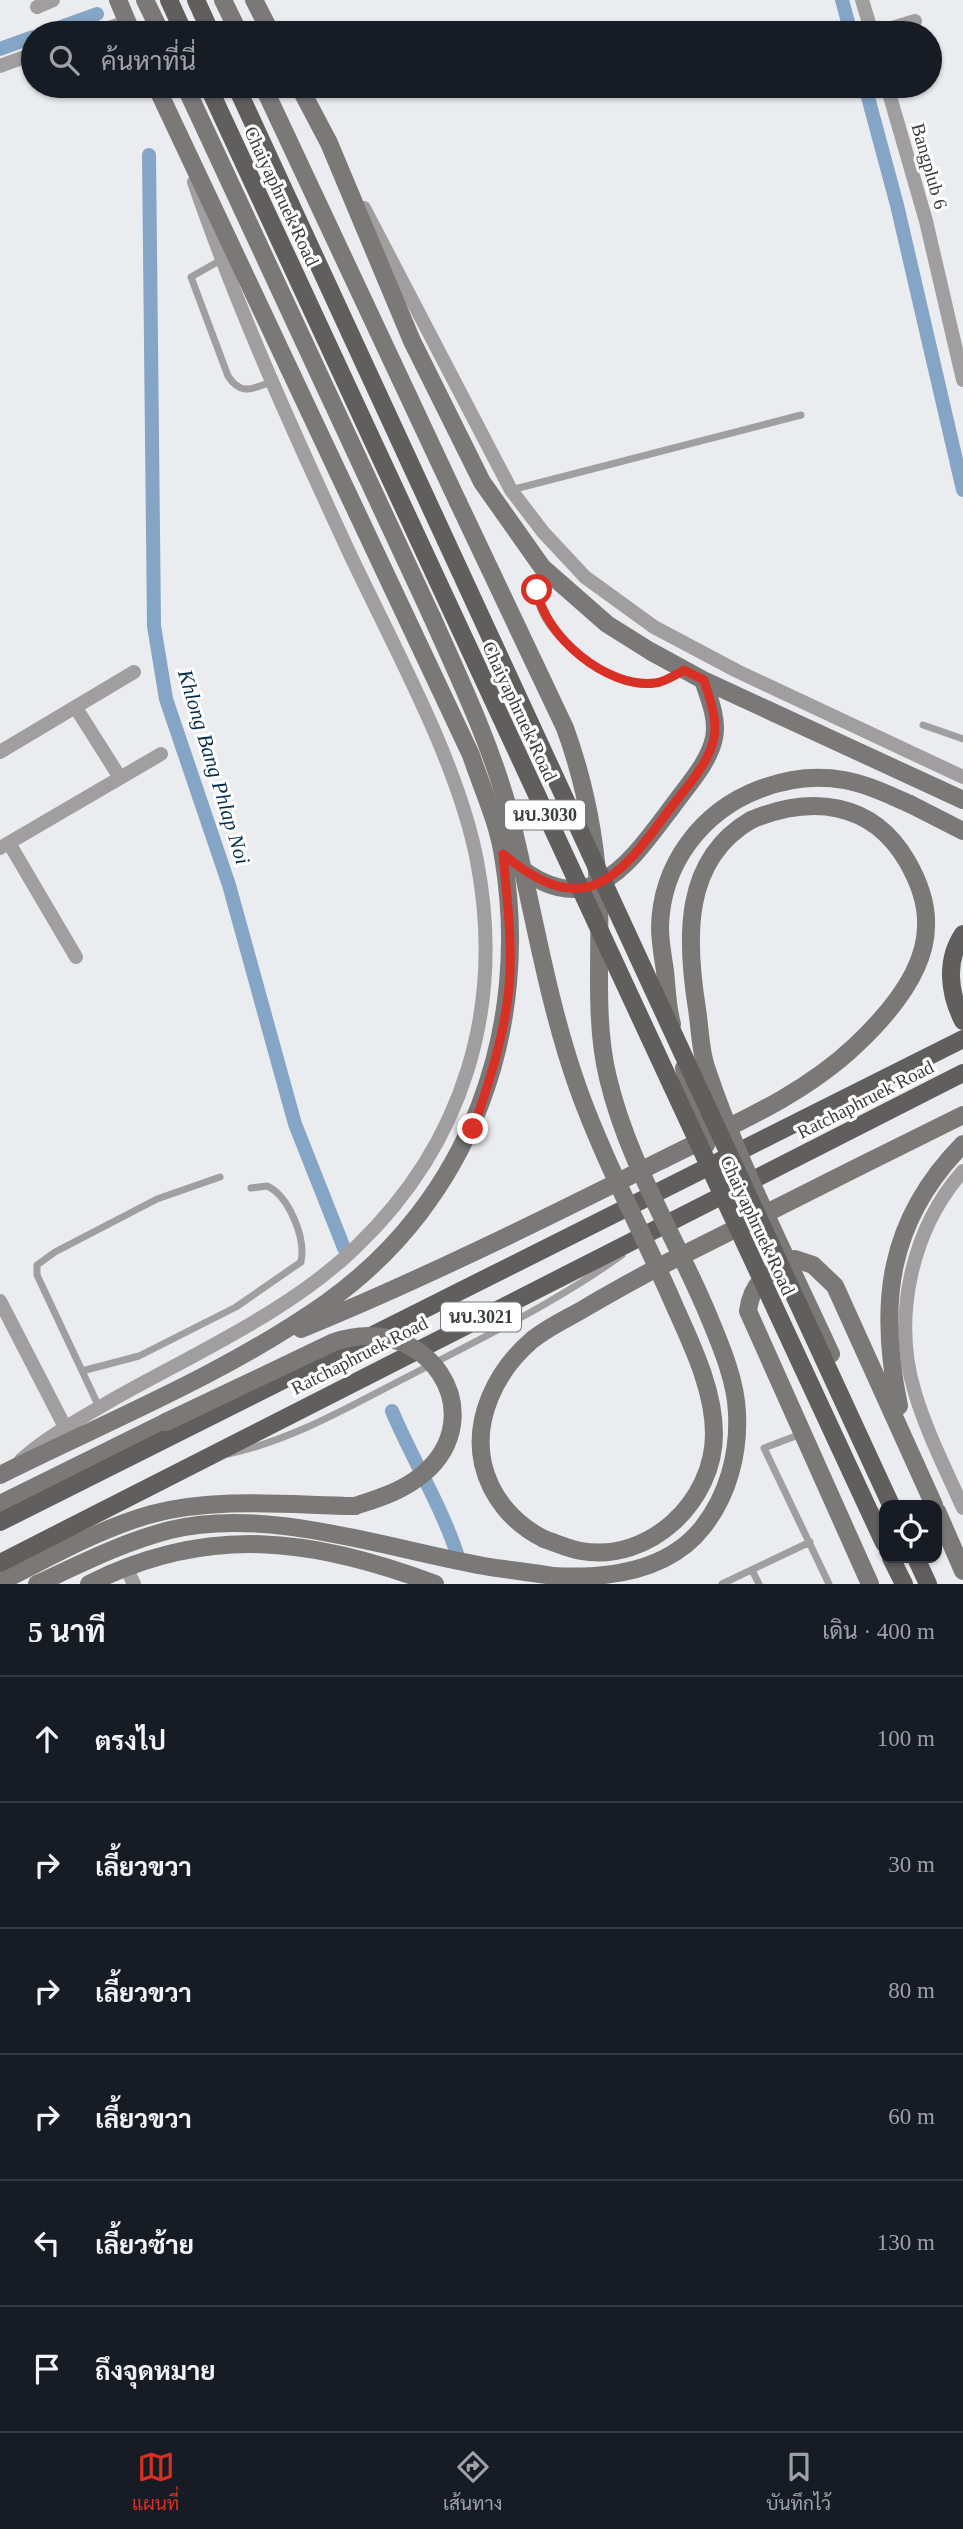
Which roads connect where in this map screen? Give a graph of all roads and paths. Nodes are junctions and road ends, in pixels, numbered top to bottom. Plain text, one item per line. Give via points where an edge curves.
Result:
1 (53, 0) edge
2 (118, 0) edge
3 (145, 0) edge
4 (169, 0) edge
5 (196, 0) edge
6 (223, 0) edge
7 (254, 0) edge
8 (862, 0) edge
9 (37, 8) dead end
10 (127, 21) edge
11 (155, 21) edge
12 (179, 21) edge
13 (206, 21) edge
14 (233, 21) edge
15 (265, 21) edge
16 (870, 21) edge
17 (21, 58) edge
18 (0, 66) edge
19 (161, 98) edge
20 (191, 98) edge
21 (214, 98) edge
22 (242, 98) edge
23 (269, 98) edge
24 (305, 98) edge
25 (890, 98) edge
26 (175, 128) junction
27 (329, 143) junction
28 (221, 260) junction
29 (963, 380) edge
30 (271, 382) junction
31 (801, 415) dead end
32 (511, 490) junction
33 (542, 567) junction
34 (684, 670) junction
35 (134, 672) dead end
36 (704, 680) junction
37 (76, 708) junction
38 (923, 725) dead end
39 (963, 739) edge
40 (0, 752) edge
41 (161, 754) dead end
42 (119, 776) junction
43 (963, 777) edge
44 (963, 800) edge
45 (963, 831) edge
46 (5, 846) edge
47 (503, 854) junction
48 (963, 934) edge
49 (76, 957) dead end
50 (963, 1021) edge
51 (963, 1039) edge
52 (963, 1073) edge
53 (963, 1115) edge
54 (729, 1126) edge
55 (729, 1126) edge
56 (729, 1126) edge
57 (729, 1126) edge
58 (963, 1144) edge
59 (963, 1171) edge
60 (220, 1177) dead end
61 (251, 1188) dead end
62 (658, 1267) edge
63 (658, 1267) edge
64 (658, 1267) edge
65 (658, 1267) edge
66 (0, 1301) edge
67 (262, 1345) junction
68 (82, 1371) junction
69 (99, 1408) junction
70 (65, 1427) junction
71 (801, 1434) junction
72 (906, 1437) junction
73 (5, 1473) edge
74 (889, 1500) edge
75 (897, 1500) edge
76 (932, 1500) edge
77 (0, 1504) edge
78 (963, 1508) edge
79 (0, 1522) edge
80 (879, 1522) edge
81 (942, 1523) edge
82 (879, 1532) edge
83 (810, 1542) junction
84 (0, 1563) edge
85 (896, 1563) edge
86 (918, 1563) edge
87 (925, 1563) edge
88 (125, 1566) junction
89 (752, 1570) junction
90 (963, 1572) edge
91 (0, 1582) edge
92 (37, 1584) edge
93 (89, 1584) edge
94 (134, 1584) edge
95 (435, 1584) edge
96 (722, 1584) edge
97 (759, 1584) edge
98 (829, 1584) edge
99 (870, 1584) edge
100 (906, 1584) edge
101 (928, 1584) edge
102 (935, 1584) edge

1 - 9 street
2 - 10 main road
3 - 11 main road
4 - 12 main road
5 - 13 main road
6 - 14 main road
7 - 15 main road
8 - 16 street
17 - 18 street
19 - 26 main road
20 - 62 main road, bridge via 466,692 510,816 579,1090
21 - 82 main road, Chaiyaphruek Road / นบ.3030, bridge
22 - 74 main road, Chaiyaphruek Road / นบ.3030, bridge
23 - 92 main road, bridge via 579,765 599,896 607,1075 631,1150 722,1348 737,1410 737,1438 730,1476 714,1513 695,1537 638,1569 584,1578 553,1576 327,1533 205,1525 137,1540
24 - 27 main road
25 - 29 street, Bangplub 6 via 926,221
26 - 28 street
26 - 47 main road via 471,755
27 - 32 street
27 - 33 main road via 369,246 482,482
28 - 30 street
28 - 30 lane via 191,277 229,376 239,390 246,391
30 - 69 street via 456,791 477,859 485,915 483,1000 462,1093 438,1143 390,1212 338,1264 274,1308
31 - 32 lane
32 - 43 street via 584,576 654,626 737,671
33 - 34 main road via 607,624
33 - 34 lane via 539,604 548,624 577,654 616,678 639,684 656,683
34 - 36 main road
35 - 37 street
36 - 44 main road
36 - 47 main road via 715,725 711,747 639,850 611,878 588,888 554,886
37 - 40 street
37 - 42 street
38 - 39 lane
41 - 42 street
42 - 46 street
45 - 80 main road, bridge via 876,789 844,780 777,782 715,811 697,829 673,876 660,928 669,1014 703,1139
46 - 49 street
47 - 67 main road via 509,986 499,1048 473,1129 433,1193 383,1254 328,1302
48 - 50 main road via 952,959 950,981
51 - 79 main road, Ratchaphruek Road / นบ.3021
52 - 84 main road, Ratchaphruek Road / นบ.3021
53 - 65 main road, bridge
54 - 67 main road, bridge via 547,1217
55 - 56 main road, bridge via 822,1074 855,1046 889,1010 916,967 926,928 916,876 883,830 858,815 831,806 801,805 751,820 735,829 711,855 692,903 688,935 705,1064
57 - 75 main road, bridge
58 - 72 main road via 918,1200 892,1275 889,1359
59 - 78 street via 936,1210 918,1249 908,1283 906,1325 914,1391
60 - 68 lane via 157,1199 37,1265 37,1275
61 - 68 lane via 267,1185 283,1199 297,1230 300,1262 236,1307 161,1345 132,1359
63 - 64 main road, bridge via 706,1385 714,1434 697,1496 673,1523 632,1547 581,1551 544,1539 526,1530 502,1506 487,1479 480,1447 489,1399 505,1370 530,1342
66 - 70 street
67 - 73 main road via 152,1404
68 - 69 lane
69 - 70 street
70 - 73 street
71 - 72 main road via 748,1311 750,1294 759,1282 795,1259 813,1265 835,1286
71 - 83 lane via 764,1448
71 - 99 main road
72 - 76 main road
77 - 91 main road, bridge via 354,1335 388,1336 416,1347 439,1372 453,1408 445,1445 425,1473 386,1496 355,1506 215,1504 153,1514 104,1531
81 - 90 main road
83 - 89 lane
83 - 98 lane
85 - 100 main road
86 - 101 main road
87 - 102 main road
88 - 93 main road
88 - 94 street
88 - 95 main road via 203,1545 252,1542 323,1551
89 - 96 lane
89 - 97 lane

